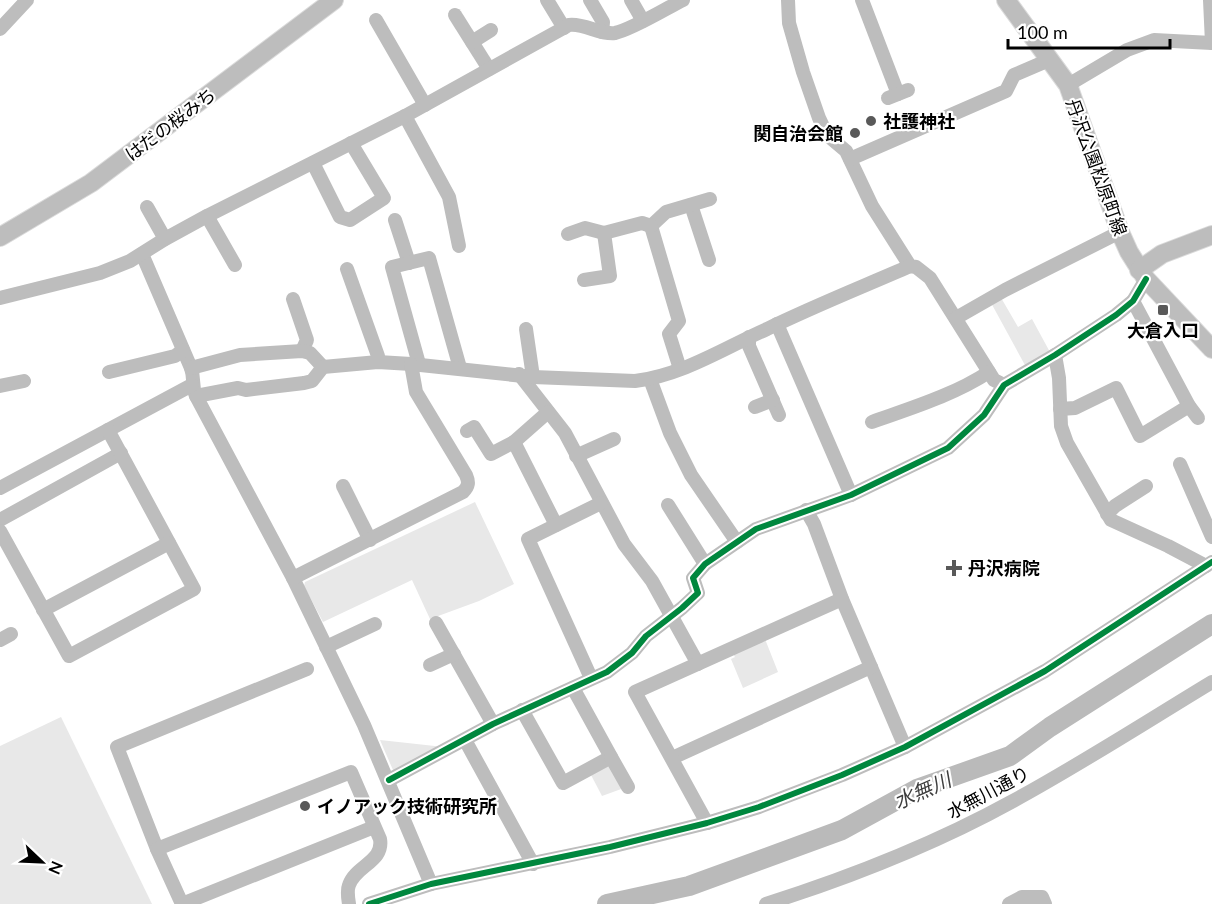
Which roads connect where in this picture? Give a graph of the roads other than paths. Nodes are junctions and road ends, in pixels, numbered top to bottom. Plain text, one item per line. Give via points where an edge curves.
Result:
1 (27, 0) edge
2 (334, 0) edge
3 (547, 0) edge
4 (590, 0) edge
5 (632, 0) edge
6 (683, 0) edge
7 (788, 0) edge
8 (862, 0) edge
9 (1006, 0) edge
10 (1210, 0) edge
11 (455, 15) dead end
12 (376, 20) dead end
13 (642, 21) junction
14 (564, 28) junction
15 (0, 29) edge
16 (491, 30) dead end
17 (602, 32) junction
18 (472, 42) junction
19 (1212, 43) edge
20 (1049, 60) junction
21 (489, 69) junction
22 (1068, 86) junction
23 (898, 94) dead end
24 (425, 105) junction
25 (405, 116) junction
26 (351, 143) junction
27 (850, 159) junction
28 (314, 163) junction
29 (710, 199) dead end
30 (691, 205) junction
31 (147, 207) dead end
32 (207, 216) junction
33 (396, 220) dead end
34 (651, 226) junction
35 (1120, 232) junction
36 (604, 233) junction
37 (568, 234) dead end
38 (1212, 235) edge
39 (0, 237) edge
40 (165, 239) junction
41 (459, 246) dead end
42 (142, 254) junction
43 (709, 260) dead end
44 (409, 263) junction
45 (235, 265) dead end
46 (910, 266) junction
47 (347, 269) dead end
48 (1142, 274) junction
49 (584, 280) dead end
50 (0, 298) edge
51 (293, 299) dead end
52 (1133, 301) junction
53 (956, 318) junction
54 (777, 324) junction
55 (526, 329) dead end
56 (749, 337) junction
57 (1212, 349) edge
58 (183, 350) junction
59 (302, 351) junction
60 (1055, 355) junction
61 (378, 363) junction
62 (415, 364) junction
63 (324, 367) junction
64 (191, 368) junction
65 (460, 368) junction
66 (680, 369) junction
67 (109, 372) dead end
68 (989, 372) junction
69 (526, 375) junction
70 (650, 379) junction
71 (24, 381) dead end
72 (1004, 385) junction
73 (0, 386) edge
74 (194, 390) junction
75 (773, 400) junction
76 (1189, 406) junction
77 (755, 407) dead end
78 (1060, 409) junction
79 (548, 412) junction
80 (779, 415) dead end
81 (1198, 418) dead end
82 (872, 422) dead end
83 (108, 430) junction
84 (467, 431) dead end
85 (614, 439) dead end
86 (514, 442) junction
87 (121, 453) junction
88 (576, 456) junction
89 (1180, 464) dead end
90 (343, 486) dead end
91 (1146, 486) dead end
92 (0, 488) edge
93 (851, 495) junction
94 (601, 503) junction
95 (668, 505) dead end
96 (806, 510) junction
97 (1107, 514) junction
98 (0, 520) edge
99 (556, 525) junction
100 (0, 531) edge
101 (1212, 537) edge
102 (370, 540) junction
103 (737, 542) junction
104 (169, 543) junction
105 (705, 564) junction
106 (1209, 564) edge
107 (293, 578) junction
108 (842, 599) junction
109 (44, 610) junction
110 (671, 616) junction
111 (436, 623) dead end
112 (375, 624) dead end
113 (326, 647) junction
114 (454, 654) junction
115 (698, 664) junction
116 (430, 665) dead end
117 (871, 668) junction
118 (308, 669) dead end
119 (591, 678) junction
120 (1212, 682) edge
121 (573, 688) junction
122 (522, 710) junction
123 (493, 724) junction
124 (465, 740) junction
125 (905, 747) junction
126 (611, 757) junction
127 (672, 758) junction
128 (389, 780) junction
129 (628, 787) dead end
130 (707, 823) junction
131 (374, 827) junction
132 (157, 849) junction
133 (533, 864) junction
134 (431, 884) junction
135 (808, 898) edge
136 (349, 904) edge
137 (369, 904) edge
138 (766, 904) edge
139 (1009, 904) edge
140 (1046, 904) edge

1 - 15 street
2 - 39 main road, はだの桜みち via 91,183
3 - 14 street
4 - 17 street via 603,22
5 - 13 street
6 - 13 street
7 - 27 street via 789,23 819,118 827,135
8 - 23 street via 877,51
9 - 20 main road, 丹沢公園松原町線
10 - 19 street
11 - 18 street
12 - 24 street
13 - 17 street via 615,33
14 - 17 street via 581,25
14 - 21 street
16 - 18 street
18 - 21 street
19 - 22 street via 1154,40 1127,50
20 - 22 main road, 丹沢公園松原町線
20 - 27 street via 1014,75 1006,91
21 - 24 street
22 - 35 main road, 丹沢公園松原町線
24 - 25 street
25 - 26 street
25 - 41 street via 449,197
26 - 28 street
26 - 28 street via 384,198 350,220 340,217
27 - 46 street via 872,206
28 - 32 street
29 - 30 street
30 - 34 street via 666,212
30 - 43 street
31 - 40 street
32 - 40 street
32 - 45 street
33 - 44 street
34 - 36 street via 642,223
34 - 66 street via 680,321 669,334
35 - 48 main road, 丹沢公園松原町線
35 - 53 street
36 - 37 street via 585,228
36 - 49 street via 610,276
38 - 48 main road via 1162,254
40 - 42 street
42 - 50 street via 100,273
42 - 58 street
44 - 62 street via 392,267
44 - 65 street via 429,258
46 - 53 street via 930,279
46 - 54 street
47 - 61 street
48 - 52 street
48 - 57 main road, 丹沢公園松原町線
51 - 59 street via 307,340
52 - 60 street
52 - 76 street
53 - 68 street
54 - 56 street
54 - 93 street
55 - 69 street
56 - 66 street
56 - 75 street via 749,346
58 - 64 street
58 - 67 street via 175,356
59 - 63 street via 310,352
59 - 64 street via 240,355
60 - 72 street
60 - 78 street
61 - 62 street
61 - 63 street
62 - 65 street
62 - 102 street via 416,392 466,475 468,488
63 - 74 street via 312,381 304,383 246,390
64 - 74 street
65 - 69 street
66 - 70 street
68 - 72 street
68 - 82 street via 932,400
69 - 70 street
69 - 79 street
70 - 103 street via 691,475
71 - 73 street
72 - 93 street via 984,415 948,448
74 - 83 street
74 - 107 street
75 - 77 street
75 - 80 street
76 - 78 street via 1140,436 1116,388 1075,408
76 - 81 street
78 - 97 street via 1067,443
79 - 86 street
79 - 88 street via 565,433
83 - 87 street
83 - 92 street
84 - 86 street via 474,427 491,454
85 - 88 street
86 - 99 street
87 - 98 street
87 - 104 street
88 - 94 street
89 - 101 street via 1193,483
90 - 102 street
91 - 97 street
93 - 96 street
94 - 99 street
94 - 110 street
95 - 105 street via 684,518
96 - 103 street via 756,529
96 - 108 street
97 - 106 street via 1111,520
99 - 119 street via 528,539
100 - 109 street
102 - 107 street
103 - 105 street
104 - 109 street
104 - 109 street via 194,589 69,656
105 - 110 street via 693,578 698,593
106 - 125 street via 1045,670
107 - 113 street
108 - 115 street
108 - 117 street
110 - 115 street
110 - 119 street via 632,653 607,672
111 - 114 street via 450,637
112 - 113 street
113 - 128 street
114 - 116 street
114 - 123 street
115 - 127 street via 635,693
117 - 125 street
117 - 127 street
118 - 132 street via 117,747
119 - 121 street
120 - 135 street, 水無川通り via 1012,801
121 - 122 street
121 - 126 street
122 - 123 street
122 - 126 street via 563,783
123 - 124 street
124 - 128 street
124 - 133 street
125 - 130 street via 759,807
126 - 129 street
127 - 130 street
128 - 134 street
130 - 133 street
131 - 132 street via 182,904
131 - 132 street via 351,772
131 - 136 street via 381,846 378,855 354,875 348,887
133 - 134 street
134 - 137 street
135 - 138 street, 水無川通り
139 - 140 street via 1022,897 1042,897

